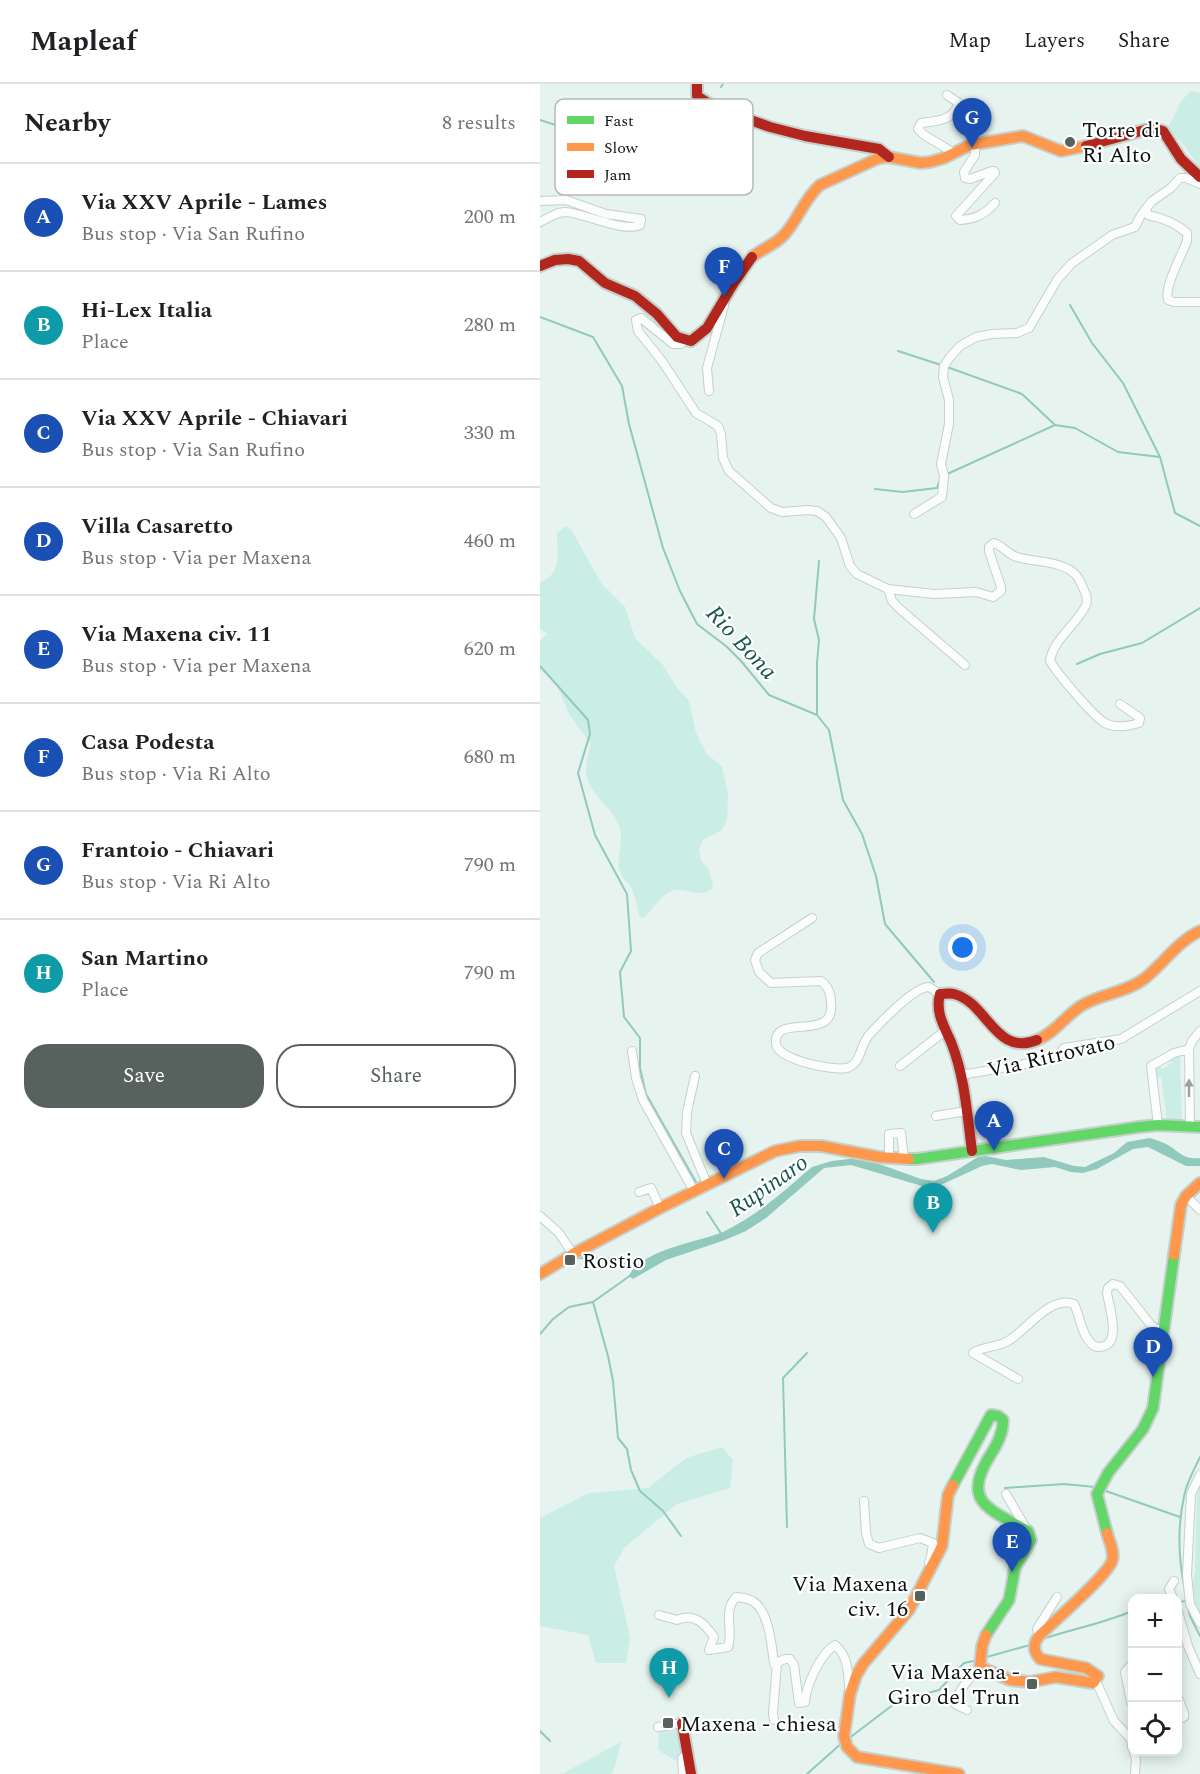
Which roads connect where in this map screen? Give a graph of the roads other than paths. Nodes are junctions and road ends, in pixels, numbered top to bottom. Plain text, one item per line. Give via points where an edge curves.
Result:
1 (697, 84) edge
2 (947, 95) dead end
3 (699, 99) edge
4 (753, 123) edge
5 (975, 143) junction
6 (954, 153) junction
7 (888, 157) junction
8 (1200, 177) edge
9 (1200, 184) edge
10 (540, 201) edge
11 (995, 203) dead end
12 (1146, 210) junction
13 (540, 222) edge
14 (540, 266) edge
15 (725, 299) junction
16 (1200, 302) edge
17 (685, 340) junction
18 (709, 391) dead end
19 (914, 513) dead end
20 (888, 589) junction
21 (965, 665) dead end
22 (1120, 704) dead end
23 (812, 918) dead end
24 (1200, 931) edge
25 (1200, 991) edge
26 (940, 994) junction
27 (946, 1030) junction
28 (1200, 1031) edge
29 (1189, 1049) junction
30 (632, 1051) dead end
31 (900, 1066) dead end
32 (961, 1075) junction
33 (695, 1076) dead end
34 (966, 1111) junction
35 (936, 1116) dead end
36 (1158, 1125) junction
37 (1195, 1127) edge
38 (972, 1151) junction
39 (889, 1158) junction
40 (904, 1160) junction
41 (1200, 1182) edge
42 (707, 1184) junction
43 (694, 1191) junction
44 (639, 1192) dead end
45 (1186, 1196) junction
46 (660, 1208) junction
47 (1200, 1210) edge
48 (540, 1216) edge
49 (573, 1254) junction
50 (540, 1274) edge
51 (1163, 1329) junction
52 (1018, 1379) dead end
53 (1200, 1475) edge
54 (1006, 1494) dead end
55 (864, 1502) dead end
56 (1028, 1532) junction
57 (925, 1579) junction
58 (1174, 1581) dead end
59 (1171, 1594) edge
60 (1057, 1597) dead end
61 (659, 1616) dead end
62 (1200, 1623) edge
63 (1182, 1630) edge
64 (1039, 1636) junction
65 (777, 1663) junction
66 (980, 1667) junction
67 (1128, 1668) edge
68 (1200, 1674) edge
69 (1096, 1681) junction
70 (1128, 1687) edge
71 (850, 1694) junction
72 (967, 1710) dead end
73 (774, 1720) dead end
74 (682, 1723) joint
75 (658, 1727) dead end
76 (1128, 1737) edge
77 (687, 1754) junction
78 (1135, 1756) edge
79 (683, 1774) edge
80 (691, 1774) edge
81 (959, 1774) edge
82 (1135, 1774) edge

1 - 3 street
2 - 6 street via 959,103 954,113 940,121 921,123 918,129
4 - 7 street via 879,149
5 - 6 street
5 - 8 street via 1023,136 1061,151 1152,128 1167,137 1181,159
5 - 11 street via 975,155 964,172 965,178 995,173 956,216 960,220 975,218
6 - 7 street via 921,163
7 - 15 street via 870,161 813,191 783,237 752,257
9 - 12 street via 1180,178
10 - 13 street via 566,200 606,214 641,219 640,225 634,227 565,212
12 - 16 street via 1187,233 1169,284 1168,300
12 - 19 street via 1135,227 1112,235 1071,264 1029,328 976,337 950,357 943,377 949,400 941,464 944,491 942,497
14 - 17 street via 555,260 575,260 605,283 635,296 677,337
15 - 17 street via 707,328 691,341
15 - 18 street via 707,368
17 - 20 street via 673,344 641,318 636,320 638,331 696,413 718,426 729,471 775,510 817,511 826,517 841,538 850,566 857,574
20 - 21 street via 901,610
20 - 22 street via 934,594 976,592 993,597 1001,591 989,551 994,543 1015,557 1052,563 1075,573 1087,604 1056,645 1050,661 1105,724 1139,723 1140,718
23 - 26 street via 758,953 755,960 759,972 771,983 821,981 830,992 829,1019 822,1024 786,1028 777,1038 780,1052 790,1058 847,1068 857,1061 868,1036 917,989 928,987
24 - 26 street via 1178,942 1140,982 1082,1005 1046,1038 1036,1042 1013,1044 974,1005 954,994
25 - 32 street, Via Ritrovato via 1121,1039 1064,1048 1055,1059
26 - 27 street via 937,1007
27 - 31 street
27 - 32 street
28 - 29 street
29 - 36 street via 1151,1066
37 -> 29 street
30 - 43 street via 643,1100
32 - 34 street
33 - 42 street via 686,1133
34 - 35 street
34 - 38 street
36 - 37 street
36 - 38 street
38 - 40 street
39 - 40 street
39 - 40 street via 889,1134 901,1133
39 - 42 street via 821,1146 788,1148
41 - 45 street
42 - 43 street
43 - 46 street
44 - 46 street via 651,1188
45 - 47 street
45 - 51 street via 1181,1205
46 - 49 street
48 - 49 street via 560,1233
49 - 50 street
51 - 52 street via 1151,1325 1120,1286 1113,1284 1107,1293 1113,1336 1109,1344 1096,1347 1088,1341 1074,1304 1062,1301 1007,1342 973,1353
51 - 64 street via 1149,1420 1097,1494 1112,1561 1102,1576
53 - 62 street via 1191,1494 1187,1575 1190,1604
54 - 56 street
55 - 57 street via 869,1544 879,1548 920,1538 933,1543 932,1557 921,1576
56 - 57 street via 981,1501 976,1493 985,1461 1004,1432 1003,1420 991,1415 948,1495 942,1546
56 - 66 street via 1030,1543 1016,1565 1011,1596 985,1638
57 - 71 street via 909,1610 863,1664
58 - 59 street via 1169,1589
60 - 64 street via 1037,1629
61 - 65 street via 693,1618 704,1623 714,1637 709,1650 728,1647 731,1602 736,1597 753,1600 764,1615 774,1664
63 - 68 street
64 - 69 street via 1034,1648 1040,1659 1086,1668 1096,1672
65 - 71 street via 790,1659 794,1665 802,1704 828,1649 835,1646 847,1662
65 - 73 street
66 - 69 street via 1010,1680 1030,1682 1056,1677
66 - 72 street via 961,1686 955,1704
67 - 70 street
69 - 76 street via 1114,1721
71 - 81 street via 844,1736 847,1747 857,1757
74 - 75 street
74 - 77 street
77 - 79 street via 682,1758
77 - 80 street
78 - 82 street

